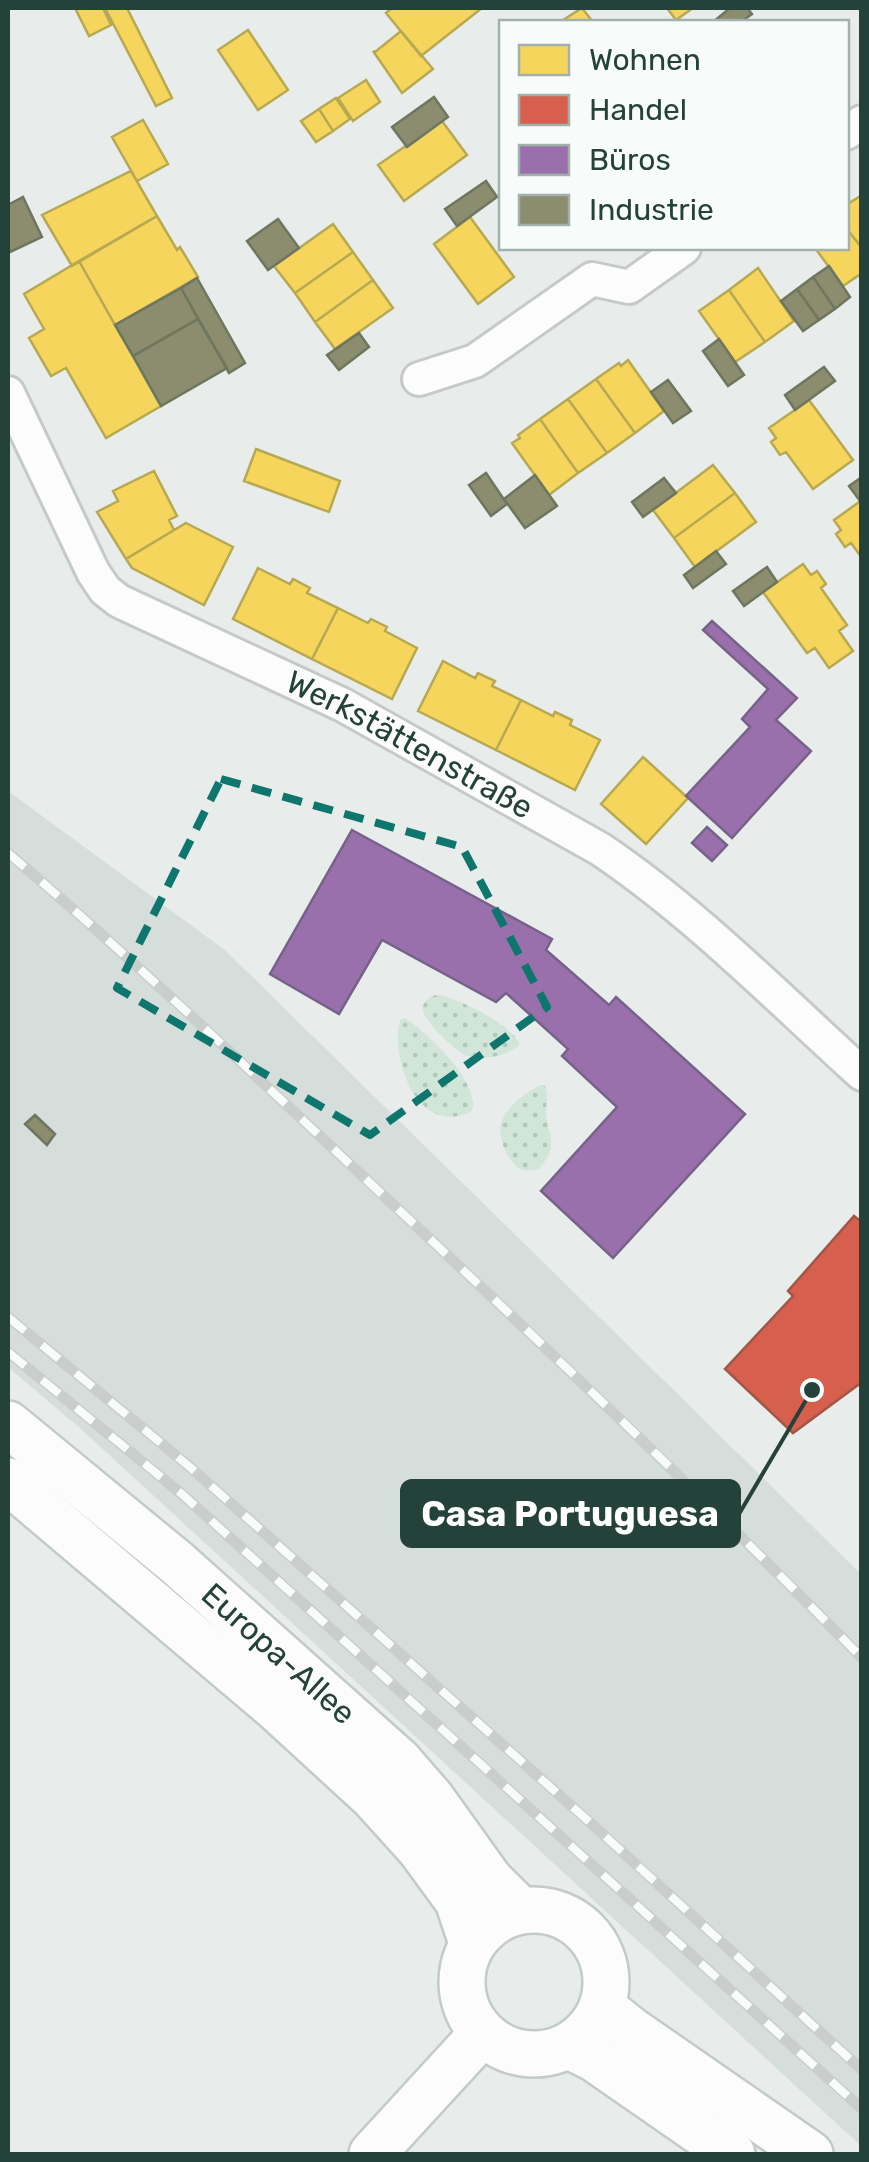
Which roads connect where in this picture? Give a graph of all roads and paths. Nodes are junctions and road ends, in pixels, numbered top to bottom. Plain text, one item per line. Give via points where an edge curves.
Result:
1 (681, 250) edge
2 (419, 380) dead end
3 (8, 393) edge
4 (862, 1074) edge
5 (8, 1424) edge
6 (8, 1481) edge
7 (520, 1910) junction
8 (472, 1942) junction
9 (602, 2007) junction
10 (482, 2034) junction
11 (569, 2046) junction
12 (372, 2154) edge
13 (732, 2154) edge
14 (810, 2154) edge

1 - 2 street via 629,287 592,279 475,361
3 - 4 street, Werkstättenstraße via 104,590 343,705 600,849 690,918
5 - 7 main road, Europa-Allee via 176,1562 398,1760
6 - 8 main road, Europa-Allee via 373,1797 458,1901
7 - 8 main road
7 - 9 main road via 561,1915 594,1940 606,1980
8 - 10 main road via 461,1993
9 - 11 main road
9 - 14 main road
10 - 11 main road via 524,2055
10 - 12 main road
11 - 13 main road

